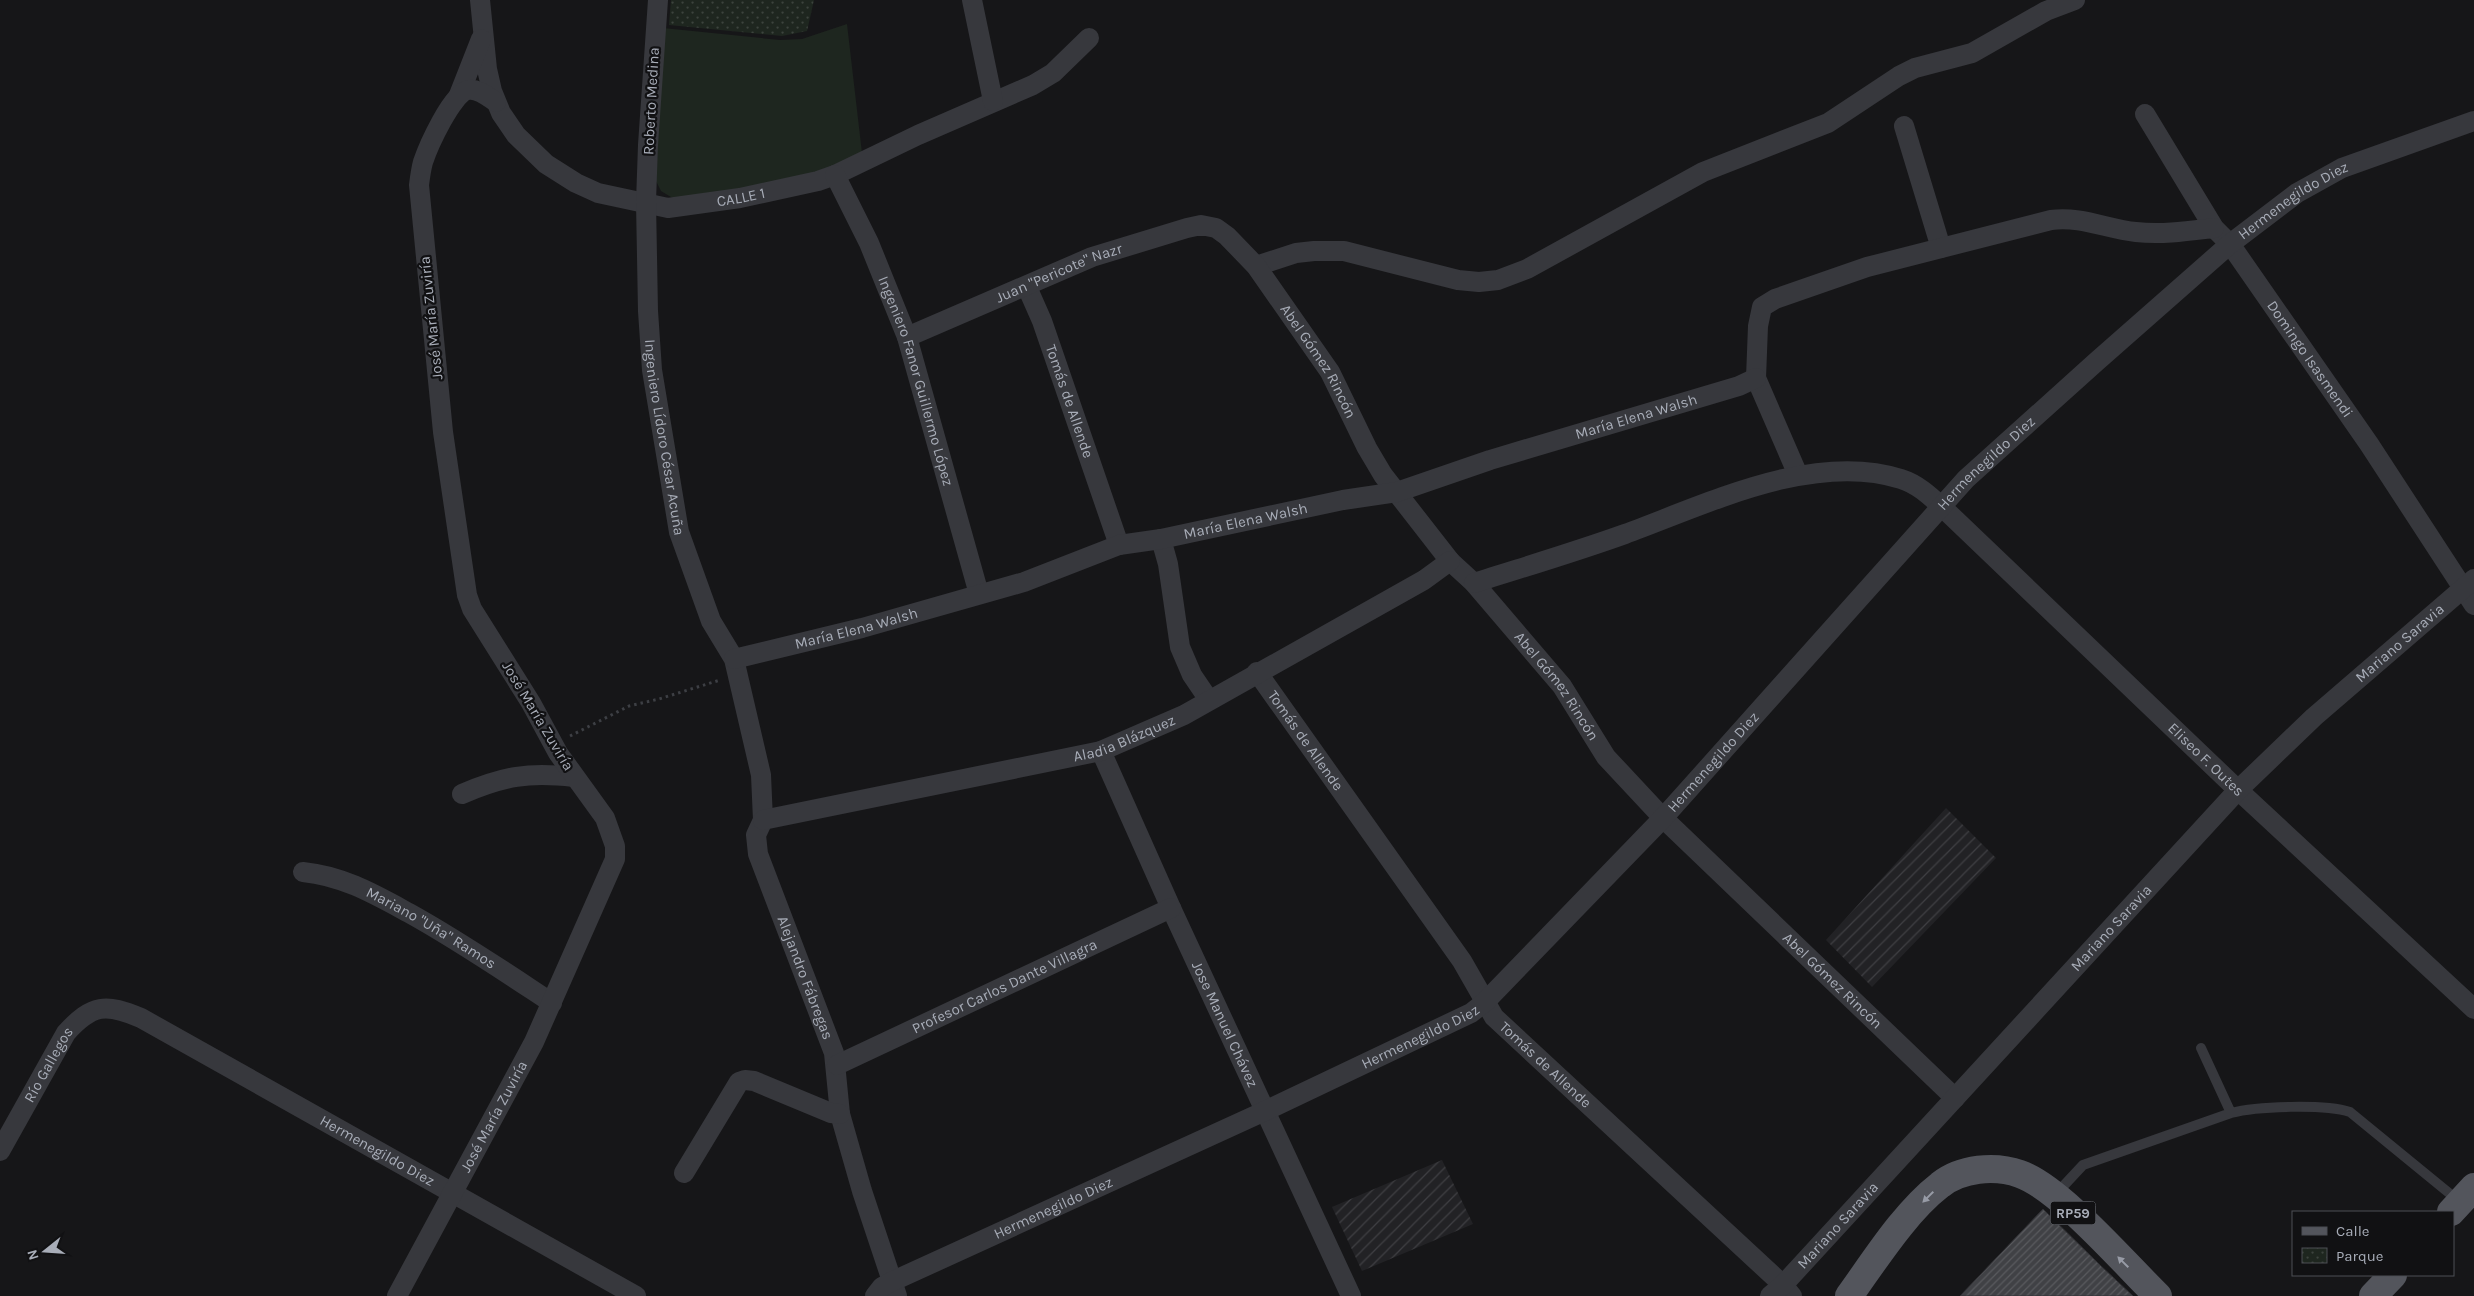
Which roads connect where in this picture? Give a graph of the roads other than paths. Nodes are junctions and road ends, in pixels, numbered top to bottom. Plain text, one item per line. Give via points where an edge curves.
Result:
1 (480, 0) edge
2 (658, 0) edge
3 (972, 0) edge
4 (2075, 0) edge
5 (483, 33) junction
6 (1089, 38) dead end
7 (459, 95) junction
8 (496, 102) junction
9 (994, 102) junction
10 (2145, 114) dead end
11 (2474, 120) edge
12 (1904, 126) dead end
13 (835, 175) junction
14 (646, 202) junction
15 (1216, 228) joint
16 (2214, 228) junction
17 (2230, 244) junction
18 (1941, 248) junction
19 (1256, 266) junction
20 (1027, 287) junction
21 (907, 337) junction
22 (1756, 378) junction
23 (1798, 475) junction
24 (1397, 492) junction
25 (1941, 506) junction
26 (1161, 539) junction
27 (1119, 545) junction
28 (1450, 561) junction
29 (1474, 583) junction
30 (2468, 584) edge
31 (979, 594) junction
32 (2474, 605) edge
33 (736, 667) junction
34 (1257, 672) junction
35 (1209, 700) junction
36 (1101, 752) junction
37 (574, 777) junction
38 (2238, 790) junction
39 (462, 794) dead end
40 (1663, 818) junction
41 (763, 820) junction
42 (303, 872) dead end
43 (1171, 908) junction
44 (1485, 1002) junction
45 (552, 1003) junction
46 (119, 1008) joint
47 (2474, 1009) edge
48 (2201, 1048) dead end
49 (837, 1065) junction
50 (1955, 1098) junction
51 (1265, 1111) junction
52 (2231, 1113) junction
53 (840, 1114) junction
54 (0, 1152) edge
55 (684, 1174) dead end
56 (453, 1194) junction
57 (2054, 1196) junction
58 (2462, 1200) edge
59 (2392, 1276) edge
60 (894, 1289) edge
61 (1782, 1292) edge
62 (397, 1296) edge
63 (636, 1296) edge
64 (875, 1296) edge
65 (1351, 1296) edge
66 (1849, 1296) edge
67 (2158, 1296) edge
68 (2373, 1296) edge

1 - 5 street, CALLE 1
2 - 14 street, Roberto Medina
3 - 9 street
4 - 19 street via 2046,11 1972,53 1915,68 1828,123 1703,172 1527,269 1498,280 1458,280 1344,252 1296,253
5 - 7 street, José María Zuviría
5 - 8 street, CALLE 1 via 487,69
6 - 9 street, CALLE 1 via 1053,73
7 - 8 street via 475,90
7 - 37 street, José María Zuviría via 430,144 422,164 419,185 444,442 470,602
8 - 14 street, CALLE 1 via 516,135 546,164 598,193
9 - 13 street, CALLE 1
10 - 16 street, Domingo Isasmendi
11 - 17 street, Hermenegildo Diez via 2342,168 2297,193
12 - 18 street
13 - 14 street, CALLE 1 via 740,198 684,207 668,208
13 - 21 street, Ingeniero Fanor Guillermo López via 869,243
14 - 33 street, Ingeniero Lídoro César Acuña via 652,370 679,532 711,621
15 - 19 street, Abel Gómez Rincón
15 - 20 street, Juan "Pericote" Nazr via 1201,225 1187,228 1092,258
16 - 17 street, Domingo Isasmendi
16 - 18 street via 2153,234 2068,218
17 - 25 street, Hermenegildo Diez via 1966,479
17 - 30 street, Domingo Isasmendi
18 - 22 street via 1867,267 1762,306
19 - 24 street, Abel Gómez Rincón via 1330,372 1367,448
20 - 21 street, Juan "Pericote" Nazr
20 - 27 street, Tomás de Allende via 1042,321
21 - 31 street, Ingeniero Fanor Guillermo López
22 - 23 street
22 - 24 street, María Elena Walsh
23 - 25 street, Eliseo F. Outes via 1850,471 1903,479
23 - 29 street, Eliseo F. Outes
24 - 26 street, María Elena Walsh via 1343,500
24 - 28 street, Abel Gómez Rincón
25 - 38 street, Eliseo F. Outes
25 - 40 street, Hermenegildo Diez
26 - 27 street, María Elena Walsh
26 - 35 street via 1168,564 1180,647 1188,668
27 - 31 street, María Elena Walsh via 1024,582
28 - 29 street, Abel Gómez Rincón
28 - 34 street, Aladia Blázquez via 1424,580
29 - 40 street, Abel Gómez Rincón via 1562,686 1606,757
30 - 32 street, Domingo Isasmendi
30 - 38 street, Mariano Saravia via 2314,717
31 - 33 street, María Elena Walsh
33 - 41 street, Alejandro Fábregas via 761,775
34 - 35 street, Aladia Blázquez
34 - 44 street, Tomás de Allende via 1462,961
35 - 36 street, Aladia Blázquez via 1184,715
36 - 41 street, Aladia Blázquez
36 - 43 street, Jose Manuel Chávez
37 - 39 street via 542,773 518,776 493,781
37 - 45 street, José María Zuviría via 610,828 615,859
38 - 47 street, Eliseo F. Outes
38 - 50 street, Mariano Saravia
40 - 44 street, Hermenegildo Diez
40 - 50 street, Abel Gómez Rincón
41 - 49 street, Alejandro Fábregas via 756,835 758,854
42 - 45 street, Mariano "Uña" Ramos via 325,874 364,888 441,931
43 - 49 street, Profesor Carlos Dante Villagra
43 - 51 street, Jose Manuel Chávez
44 - 51 street, Hermenegildo Diez via 1471,1013
44 - 61 street, Tomás de Allende via 1494,1017
45 - 56 street, José María Zuviría
46 - 54 street, Río Gallegos via 90,1012 77,1020 66,1033
46 - 56 street, Hermenegildo Diez
48 - 52 lane
49 - 53 street, Alejandro Fábregas
50 - 61 street, Mariano Saravia
51 - 60 street, Hermenegildo Diez
51 - 65 street, Jose Manuel Chávez
52 - 57 lane via 2083,1165
52 - 58 lane via 2246,1109 2340,1108 2350,1112
53 - 55 street via 754,1082 739,1082
53 - 60 street, Alejandro Fábregas
56 - 62 street, José María Zuviría
56 - 63 street, Hermenegildo Diez
57 -> 66 main road, RP59 via 2045,1187 2020,1174 1991,1168 1959,1175 1941,1184 1926,1198 1885,1246
67 -> 57 main road, RP59
59 - 68 main road
60 - 64 street, Hermenegildo Diez via 882,1287

